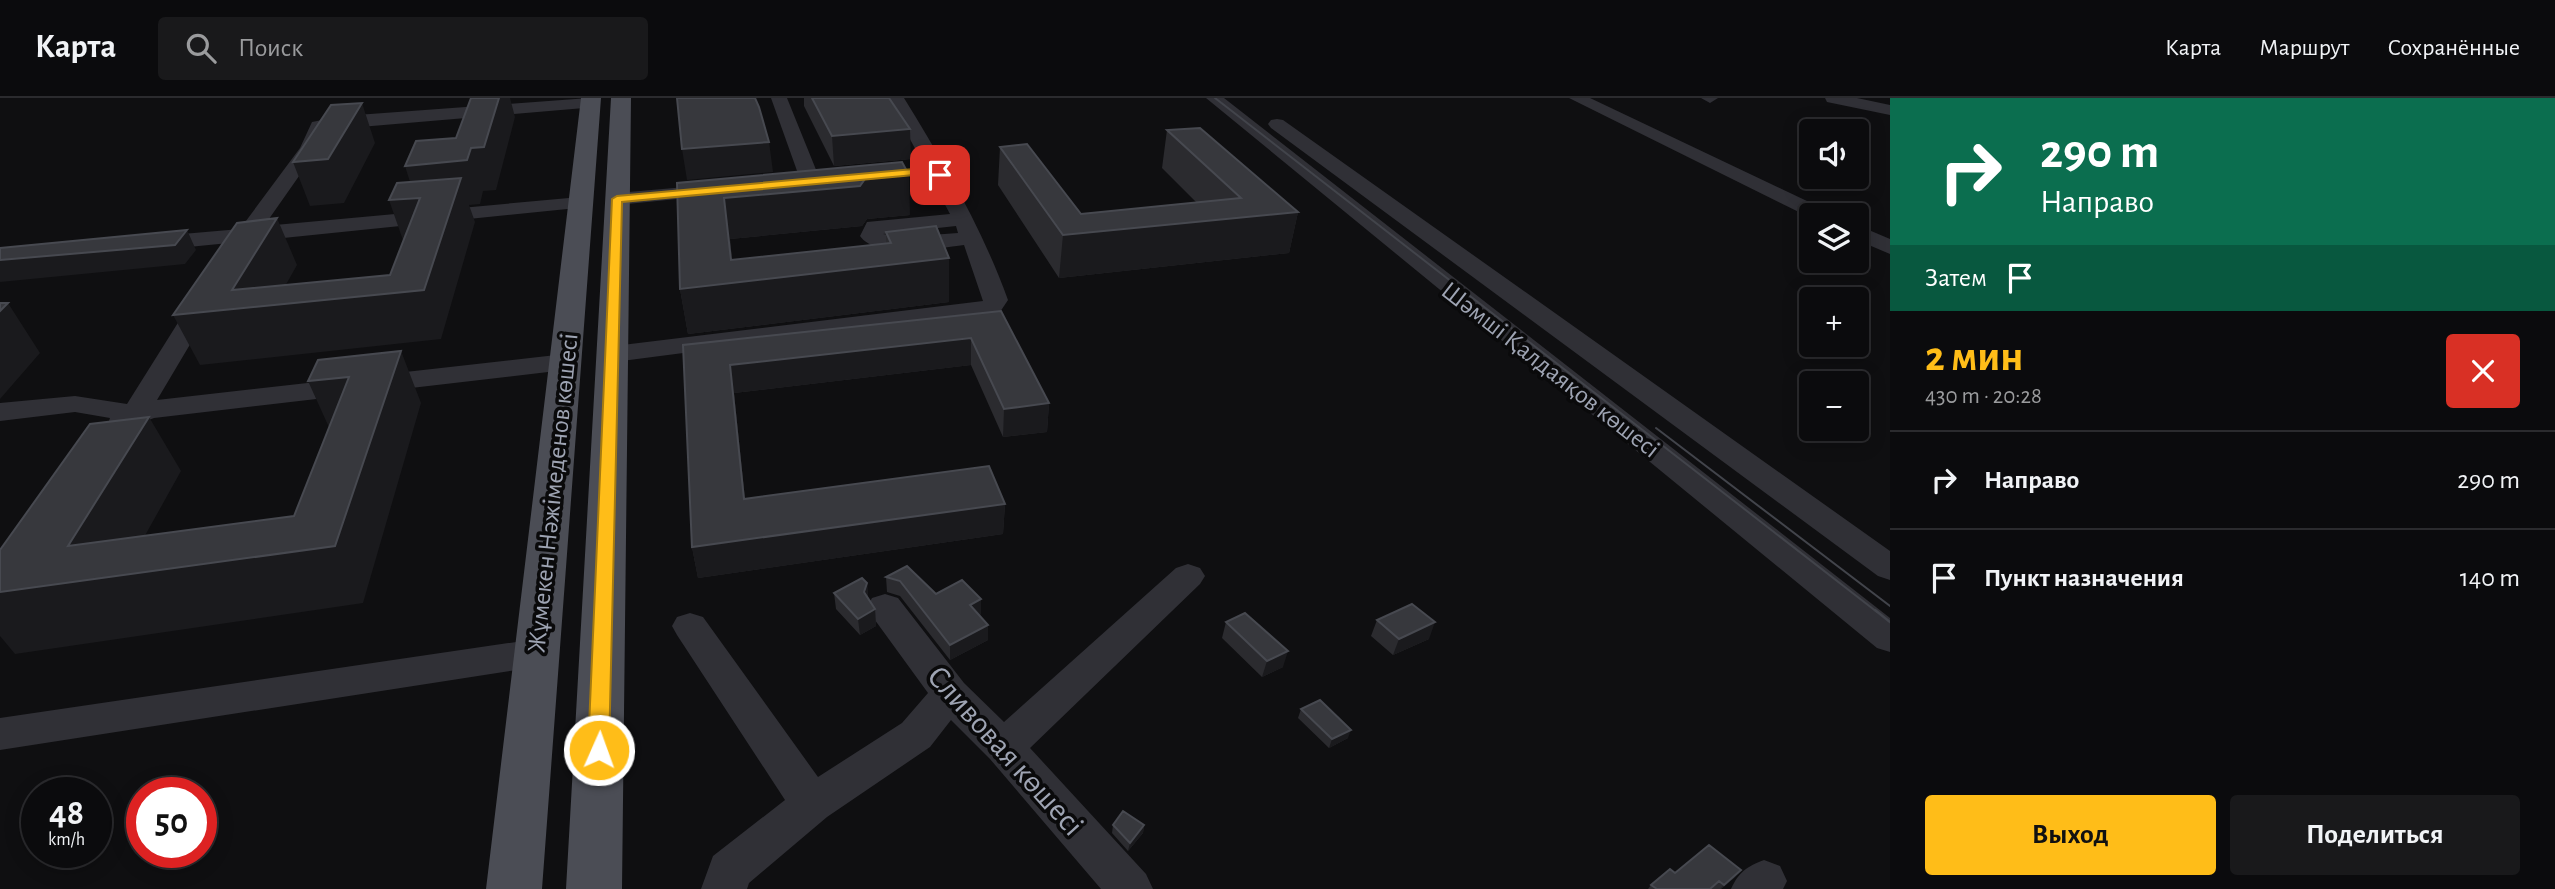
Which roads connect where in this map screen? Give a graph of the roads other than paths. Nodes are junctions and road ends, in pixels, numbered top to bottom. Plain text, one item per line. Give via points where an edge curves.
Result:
1 (779, 98) edge
2 (896, 98) edge
3 (1214, 98) edge
4 (1242, 98) edge
5 (1577, 98) edge
6 (1833, 98) edge
7 (600, 100) edge
8 (1890, 110) edge
9 (457, 113) junction
10 (442, 132) dead end
11 (938, 170) junction
12 (913, 172) dead end
13 (836, 179) edge
14 (742, 188) edge
15 (599, 201) junction
16 (1799, 204) edge
17 (394, 220) junction
18 (244, 235) junction
19 (1869, 237) edge
20 (122, 247) edge
21 (1890, 247) edge
22 (226, 264) junction
23 (614, 354) junction
24 (565, 362) junction
25 (0, 412) edge
26 (135, 414) junction
27 (106, 434) edge
28 (1890, 568) edge
29 (1188, 576) dead end
30 (885, 607) dead end
31 (690, 626) dead end
32 (1890, 638) edge
33 (536, 653) junction
34 (950, 694) junction
35 (0, 734) edge
36 (1004, 747) junction
37 (812, 804) junction
38 (514, 889) edge
39 (594, 889) edge
40 (724, 889) edge
41 (1130, 889) edge

1 - 13 street via 804,182
2 - 11 street
3 - 32 street, Шәмші Қалдаяқов көшесі
4 - 28 street, Шәмші Қалдаяқов көшесі
5 - 16 street
6 - 8 street
7 - 9 street
7 - 15 main road, Жұмекен Нәжімеденов көшесі
9 - 10 street via 449,118 452,126
9 - 18 street via 318,126 320,147
11 - 12 street
11 - 23 street via 968,228 996,300 990,307
14 - 15 street
15 - 17 street
15 - 23 main road, Жұмекен Нәжімеденов көшесі
15 - 24 main road, Жұмекен Нәжімеденов көшесі
17 - 18 street
17 - 22 street via 386,236 275,247 261,258
18 - 20 street
18 - 22 street
19 - 21 street
22 - 26 street
23 - 39 main road, Жұмекен Нәжімеденов көшесі
24 - 26 street
24 - 33 main road, Жұмекен Нәжімеденов көшесі
25 - 26 street via 75,404
26 - 27 street
29 - 36 street
30 - 34 street, Сливовая көшесі
31 - 37 street
33 - 35 street
33 - 38 main road, Жұмекен Нәжімеденов көшесі
34 - 36 street, Сливовая көшесі
34 - 37 street via 916,735
36 - 41 street, Сливовая көшесі
37 - 40 street via 729,871

